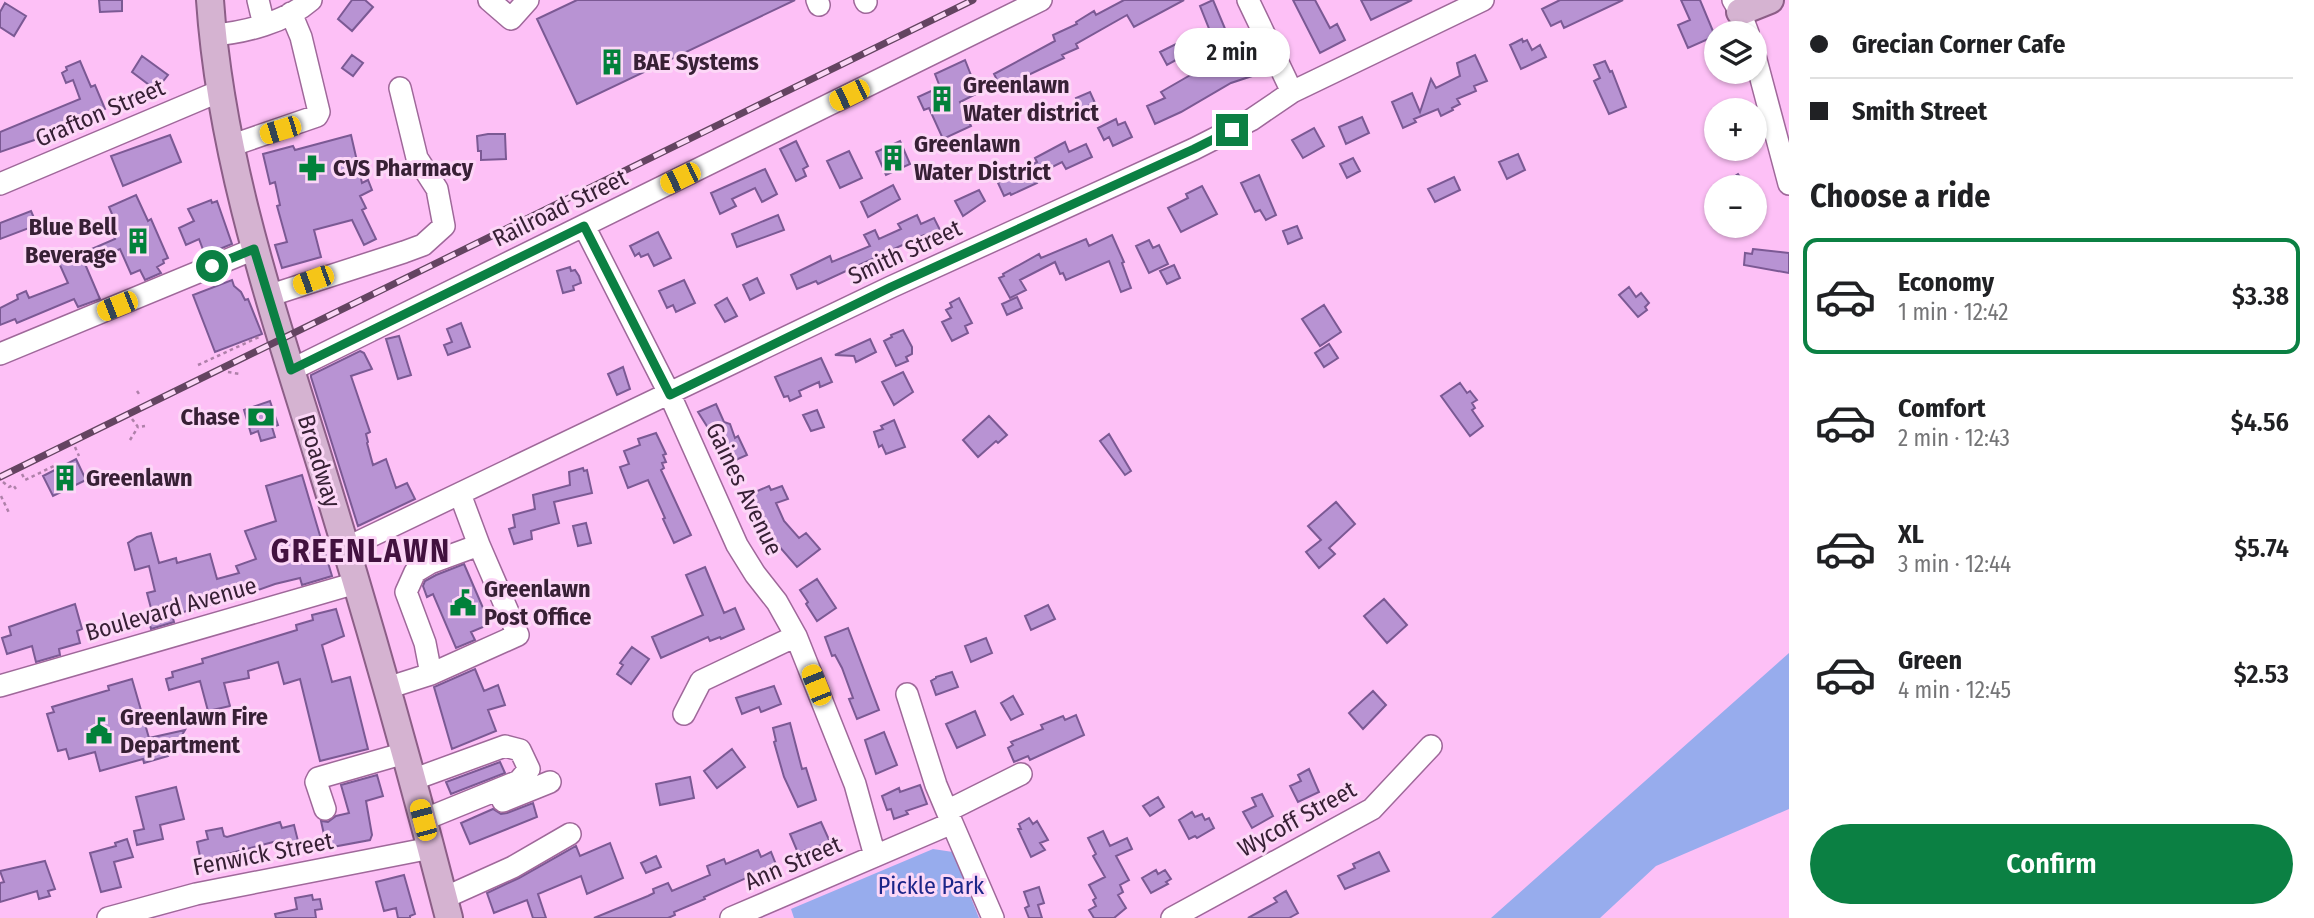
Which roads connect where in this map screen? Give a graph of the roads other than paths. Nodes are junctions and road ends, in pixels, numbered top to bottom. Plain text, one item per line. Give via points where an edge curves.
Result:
1 (210, 0) edge
2 (258, 0) edge
3 (311, 0) edge
4 (489, 0) edge
5 (528, 0) edge
6 (1041, 0) edge
7 (1248, 0) edge
8 (1483, 0) edge
9 (1770, 0) edge
10 (291, 13) junction
11 (1740, 15) edge
12 (264, 24) junction
13 (212, 35) junction
14 (1762, 84) edge
15 (400, 88) dead end
16 (219, 91) junction
17 (1292, 92) junction
18 (230, 146) junction
19 (0, 184) edge
20 (1789, 184) edge
21 (584, 226) junction
22 (254, 249) junction
23 (268, 296) junction
24 (0, 354) edge
25 (291, 370) junction
26 (670, 395) junction
27 (460, 494) junction
28 (478, 545) junction
29 (346, 548) junction
30 (356, 583) junction
31 (796, 636) junction
32 (431, 674) junction
33 (0, 686) edge
34 (387, 688) junction
35 (907, 694) dead end
36 (684, 714) dead end
37 (1431, 746) dead end
38 (405, 753) junction
39 (1021, 774) dead end
40 (412, 780) junction
41 (550, 782) dead end
42 (325, 809) dead end
43 (949, 817) junction
44 (427, 834) junction
45 (570, 834) dead end
46 (875, 856) junction
47 (446, 908) edge
48 (745, 915) edge
49 (108, 918) edge
50 (993, 918) edge
51 (1172, 918) edge

1 - 13 main road, Broadway
2 - 12 street
3 - 10 street
4 - 5 street via 511,19
6 - 21 street, Railroad Street
7 - 17 street
8 - 17 street, Smith Street
9 - 11 main road
10 - 12 street
10 - 18 street via 319,112
12 - 13 street
13 - 16 main road, Broadway
14 - 20 street
15 - 23 street via 416,158 436,189 444,226 404,252
16 - 18 main road, Broadway
16 - 19 street, Grafton Street
17 - 26 street, Smith Street via 1251,120 1194,149 891,287
18 - 22 main road, Broadway
21 - 25 street, Railroad Street
21 - 26 street, Gaines Avenue
22 - 23 main road, Broadway
22 - 24 street
23 - 25 main road, Broadway
25 - 29 main road, Broadway
26 - 27 street, Smith Street
26 - 31 street, Gaines Avenue via 737,545
27 - 28 street
27 - 29 street, Smith Street
28 - 32 street via 415,572 406,592
28 - 32 street via 518,635
29 - 30 main road, Broadway
30 - 33 street, Boulevard Avenue
30 - 34 main road, Broadway
31 - 36 street via 701,681
31 - 46 street, Gaines Avenue via 855,784
32 - 34 street
34 - 38 main road, Broadway
35 - 43 street
37 - 51 street, Wycoff Street via 1372,809
38 - 40 main road, Broadway
38 - 42 street via 318,778
39 - 43 street, Ann Street
40 - 44 main road, Broadway
40 - 44 street via 505,746 520,750 529,769 519,781
41 - 44 street
43 - 46 street, Ann Street
43 - 50 street
44 - 47 main road, Broadway
44 - 49 street, Fenwick Street
45 - 47 street
46 - 48 street, Ann Street

